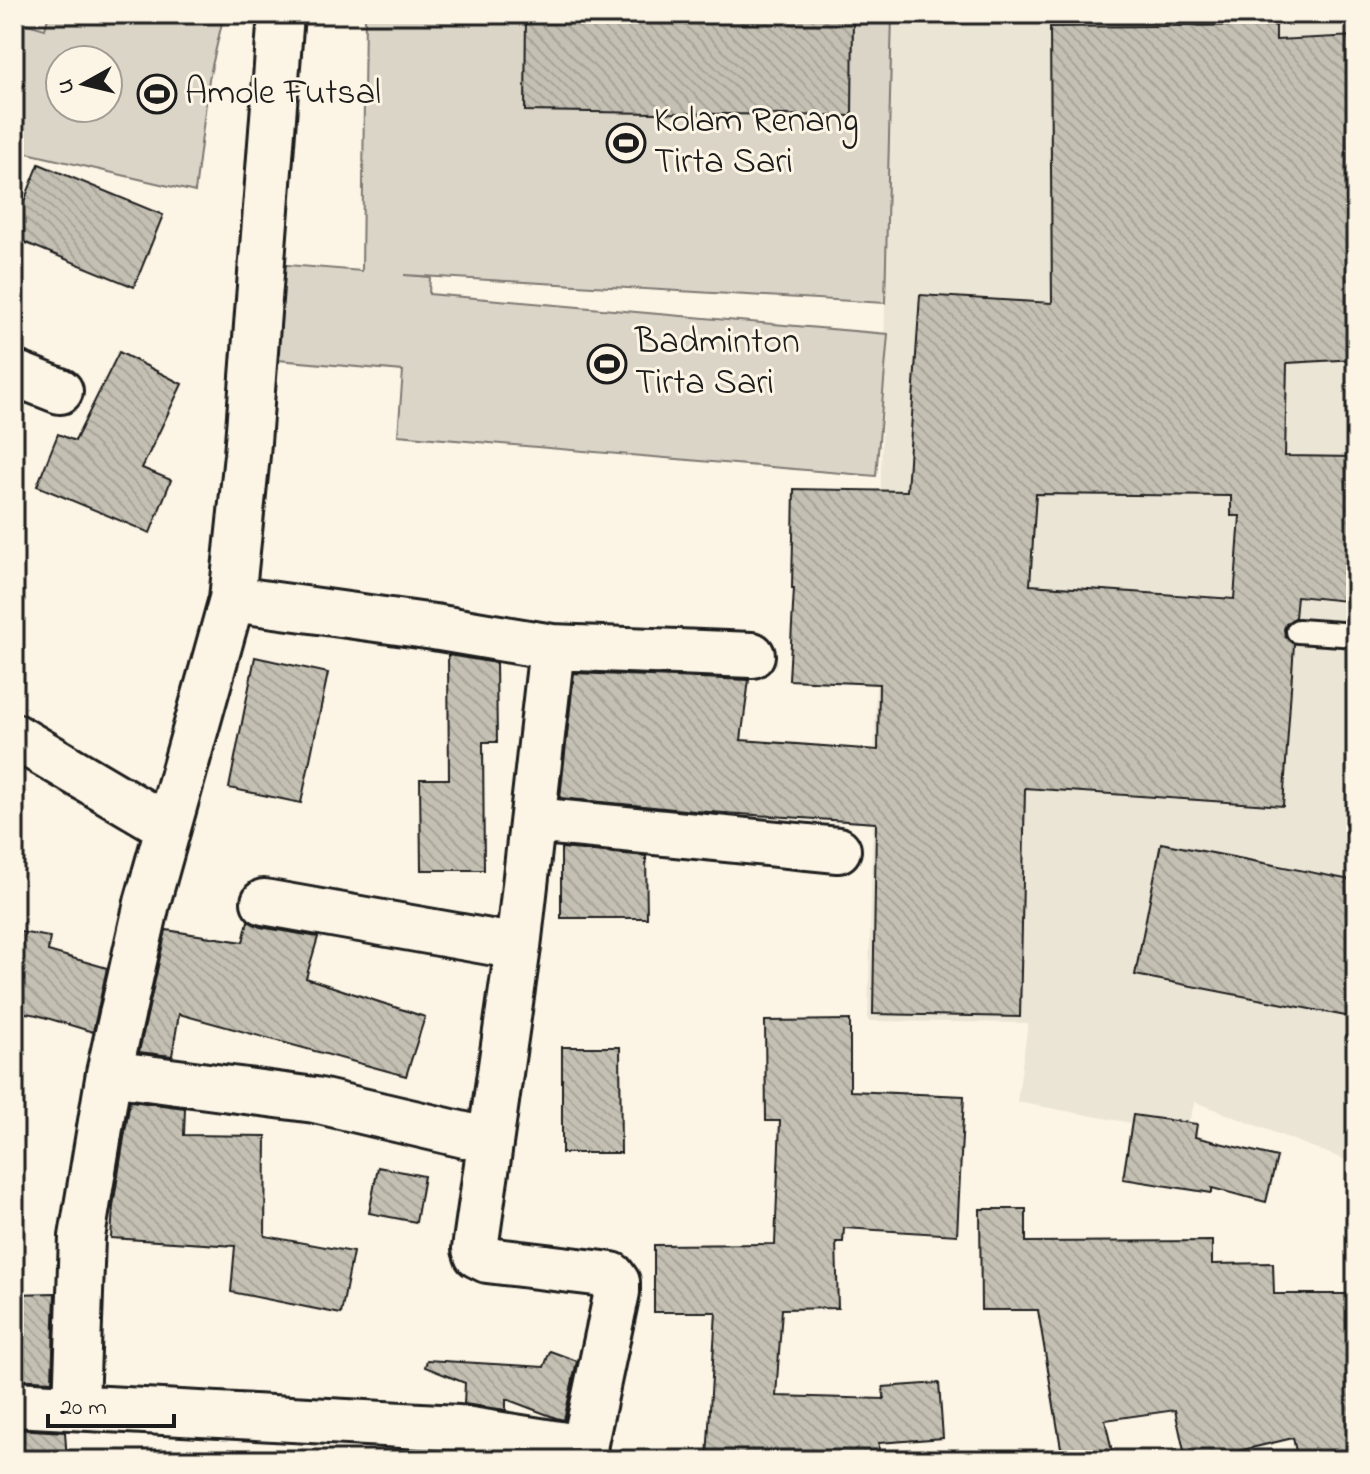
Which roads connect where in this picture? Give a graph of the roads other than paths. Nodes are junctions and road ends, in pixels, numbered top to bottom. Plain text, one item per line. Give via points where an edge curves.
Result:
1 (281, 14) edge
2 (14, 373) edge
3 (60, 391) dead end
4 (232, 599) junction
5 (1298, 631) dead end
6 (1356, 635) edge
7 (552, 647) junction
8 (752, 655) dead end
9 (14, 736) edge
10 (533, 820) junction
11 (168, 827) junction
12 (838, 850) dead end
13 (264, 902) dead end
14 (518, 947) junction
15 (109, 1073) junction
16 (490, 1141) junction
17 (14, 1404) edge
18 (76, 1406) junction
19 (586, 1454) edge

1 - 4 street
2 - 3 street
4 - 7 street
4 - 11 street
5 - 6 lane
7 - 8 street
7 - 10 street
9 - 11 street
10 - 12 street
10 - 14 street
11 - 15 street
13 - 14 street
14 - 16 street
15 - 16 street via 315,1100
15 - 18 street via 82,1237
16 - 19 street via 477,1255 612,1275 617,1282
17 - 18 street
18 - 19 street via 458,1428

